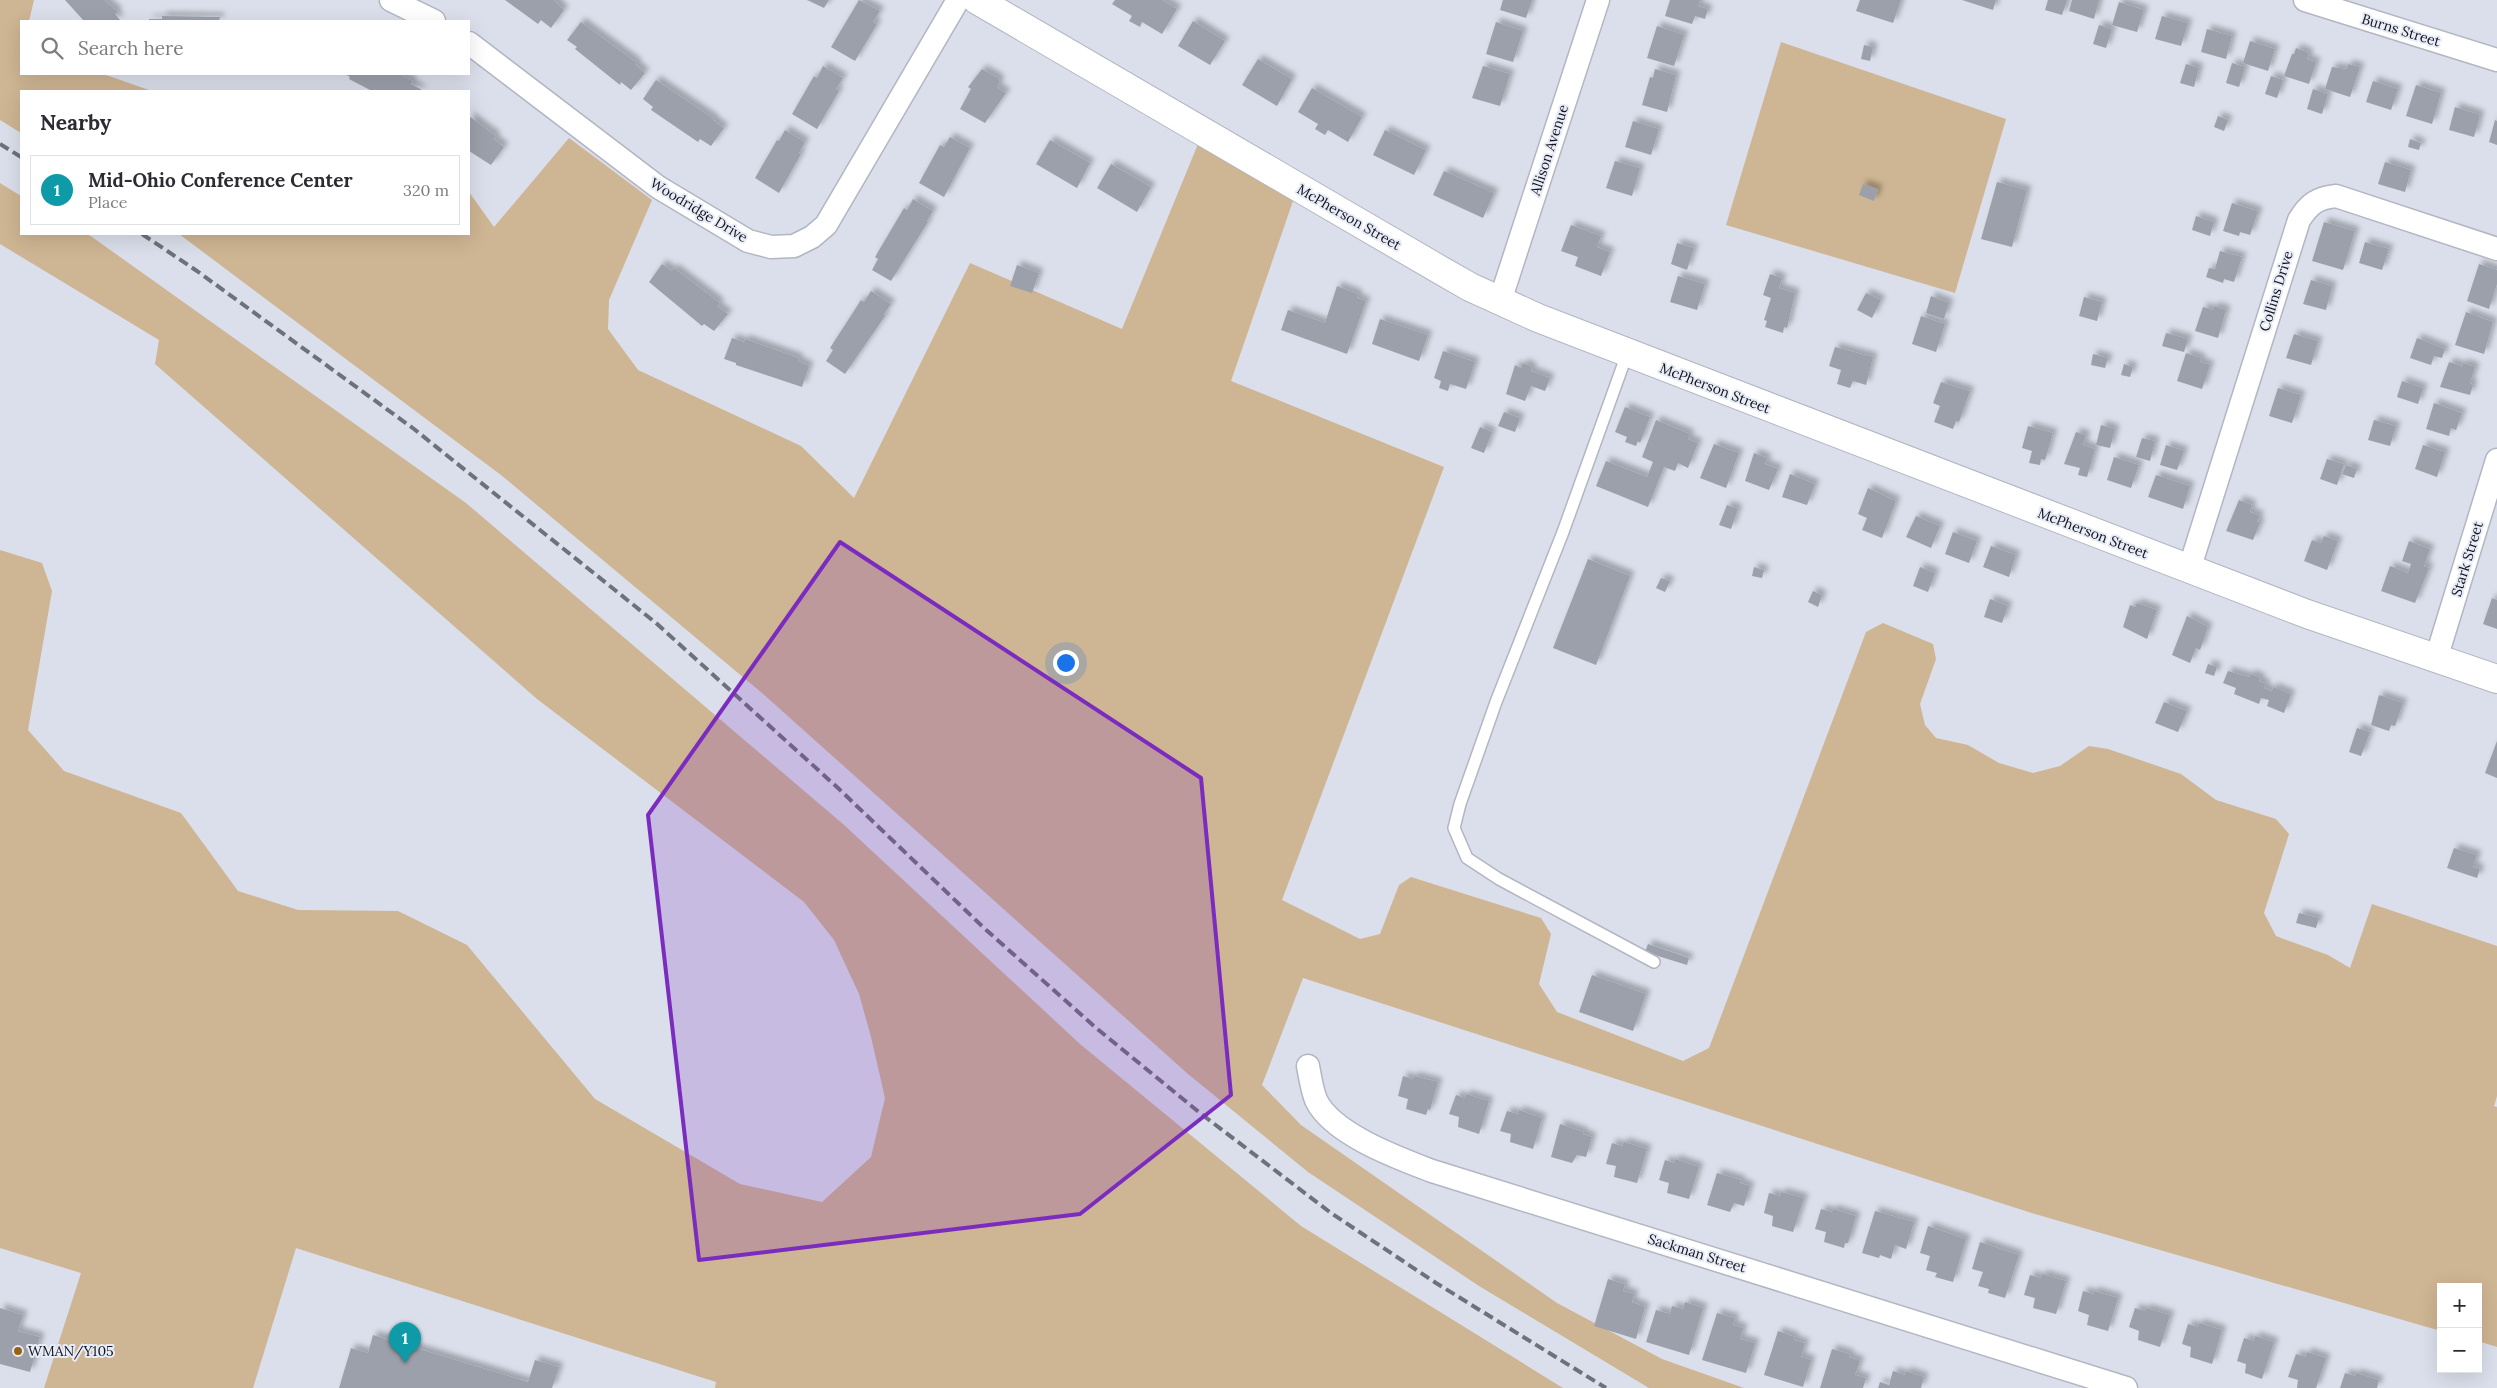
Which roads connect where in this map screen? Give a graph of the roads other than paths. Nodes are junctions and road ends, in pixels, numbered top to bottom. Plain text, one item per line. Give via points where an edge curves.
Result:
1 (391, 0) edge
2 (958, 0) edge
3 (977, 0) edge
4 (1598, 0) edge
5 (2305, 0) edge
6 (432, 20) edge
7 (470, 44) edge
8 (2497, 60) edge
9 (2497, 249) edge
10 (1500, 301) junction
11 (1627, 354) junction
12 (2497, 460) edge
13 (2189, 570) junction
14 (2436, 659) junction
15 (2497, 679) edge
16 (1654, 962) dead end
17 (1308, 1066) dead end
18 (2126, 1388) edge

1 - 6 street
2 - 7 street, Woodridge Drive via 826,224 812,237 794,246 771,247 748,241 658,187
3 - 10 street, McPherson Street via 1442,271
4 - 10 street, Allison Avenue
5 - 8 street, Burns Street
9 - 13 street, Collins Drive via 2336,196 2323,198 2307,207 2299,220
10 - 11 street, McPherson Street
11 - 13 street, McPherson Street
11 - 16 lane via 1564,532 1496,702 1454,828 1467,858 1499,879
12 - 14 street, Stark Street
13 - 14 street, McPherson Street
14 - 15 street, McPherson Street
17 - 18 street, Sackman Street via 1316,1099 1324,1111 1352,1135 1384,1153 1432,1171

